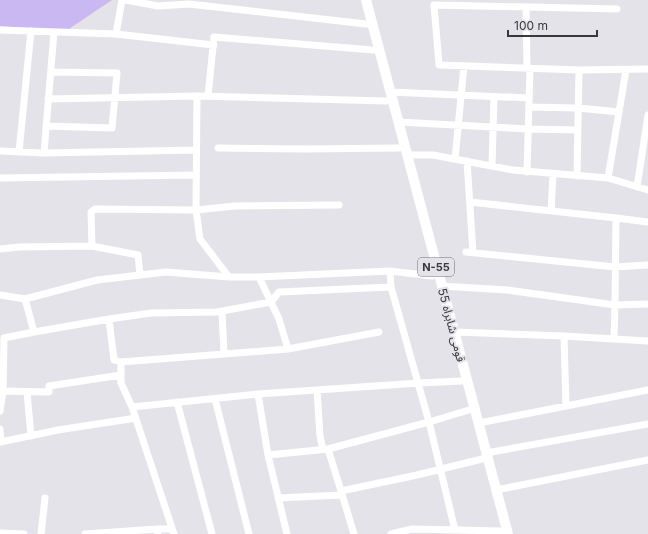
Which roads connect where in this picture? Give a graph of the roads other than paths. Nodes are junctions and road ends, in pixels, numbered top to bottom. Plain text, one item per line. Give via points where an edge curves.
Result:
1 (122, 0) edge
2 (126, 0) edge
3 (594, 0) edge
4 (364, 2) edge
5 (434, 2) edge
6 (568, 4) edge
7 (529, 5) edge
8 (594, 8) junction
9 (618, 9) dead end
10 (366, 24) junction
11 (0, 30) edge
12 (31, 31) junction
13 (54, 32) junction
14 (116, 34) junction
15 (214, 45) junction
16 (373, 50) junction
17 (464, 66) junction
18 (529, 68) junction
19 (648, 69) edge
20 (579, 70) junction
21 (626, 70) junction
22 (51, 72) junction
23 (197, 96) junction
24 (208, 96) junction
25 (461, 96) junction
26 (388, 97) junction
27 (494, 97) junction
28 (115, 98) junction
29 (530, 98) junction
30 (48, 99) junction
31 (529, 107) junction
32 (578, 108) junction
33 (619, 112) junction
34 (648, 115) edge
35 (398, 122) junction
36 (46, 126) junction
37 (458, 126) junction
38 (493, 127) junction
39 (528, 129) junction
40 (578, 130) junction
41 (218, 148) dead end
42 (196, 150) junction
43 (0, 151) edge
44 (18, 152) junction
45 (403, 152) junction
46 (44, 153) junction
47 (455, 159) junction
48 (467, 161) junction
49 (492, 166) junction
50 (527, 172) junction
51 (553, 174) junction
52 (196, 176) junction
53 (577, 176) junction
54 (0, 178) edge
55 (608, 178) junction
56 (638, 187) junction
57 (648, 190) edge
58 (470, 202) junction
59 (339, 205) dead end
60 (196, 210) junction
61 (551, 211) junction
62 (616, 218) junction
63 (421, 221) junction
64 (648, 222) edge
65 (92, 246) junction
66 (0, 249) edge
67 (648, 265) edge
68 (615, 266) junction
69 (390, 271) junction
70 (140, 275) junction
71 (432, 276) junction
72 (229, 277) junction
73 (259, 277) junction
74 (441, 286) junction
75 (391, 287) junction
76 (0, 295) edge
77 (25, 299) junction
78 (271, 302) junction
79 (648, 304) edge
80 (615, 305) junction
81 (222, 311) junction
82 (109, 319) junction
83 (450, 327) junction
84 (34, 332) junction
85 (379, 332) dead end
86 (564, 336) junction
87 (2, 338) edge
88 (614, 339) junction
89 (648, 341) edge
90 (288, 349) junction
91 (224, 354) junction
92 (458, 360) junction
93 (121, 362) junction
94 (121, 375) junction
95 (461, 381) junction
96 (419, 383) junction
97 (317, 390) junction
98 (648, 390) edge
99 (3, 392) junction
100 (27, 392) junction
101 (258, 394) junction
102 (215, 399) junction
103 (177, 402) junction
104 (566, 406) junction
105 (132, 407) junction
106 (469, 410) junction
107 (0, 411) edge
108 (136, 418) junction
109 (429, 422) junction
110 (479, 423) junction
111 (648, 424) edge
112 (0, 429) edge
113 (31, 436) junction
114 (0, 442) edge
115 (326, 449) junction
116 (268, 455) junction
117 (484, 456) junction
118 (648, 460) edge
119 (440, 469) junction
120 (496, 490) junction
121 (341, 493) junction
122 (45, 498) dead end
123 (278, 498) junction
124 (455, 530) junction
125 (173, 531) edge
126 (0, 532) edge
127 (158, 532) edge
128 (503, 533) edge
129 (24, 534) edge
130 (41, 534) edge
131 (85, 534) edge
132 (212, 534) edge
133 (249, 534) edge
134 (287, 534) edge
135 (354, 534) edge
136 (391, 534) edge

1 - 14 street
2 - 10 street via 158,6 189,4
3 - 8 street
4 - 10 highway, قومی شاہراہ 55 / N-55
4 - 26 highway, قومی شاہراہ 55 / N-55
5 - 7 street
5 - 17 street via 438,65
6 - 7 street
6 - 8 street
7 - 18 street
8 - 9 street
10 - 16 highway, قومی شاہراہ 55 / N-55
11 - 12 street
12 - 13 street
12 - 44 street
13 - 14 street
13 - 22 street
14 - 15 street
15 - 16 street via 214,38
15 - 24 street
16 - 26 highway, قومی شاہراہ 55 / N-55
17 - 18 street
17 - 25 street
18 - 20 street
18 - 29 street
19 - 21 street
20 - 21 street
20 - 32 street
21 - 33 street
22 - 28 street via 117,73
22 - 30 street
23 - 24 street
23 - 28 street
23 - 42 street
24 - 26 street
25 - 26 street
25 - 27 street
25 - 37 street
26 - 35 highway, قومی شاہراہ 55 / N-55
26 - 45 highway, قومی شاہراہ 55 / N-55
27 - 29 street
27 - 38 street
28 - 30 street
28 - 36 street via 112,128
29 - 31 street
30 - 36 street
31 - 32 street
31 - 39 street
32 - 33 street
32 - 40 street
33 - 55 street
34 - 56 street
35 - 37 street
35 - 45 highway, قومی شاہراہ 55 / N-55
36 - 46 street
37 - 38 street
37 - 47 street
38 - 39 street
38 - 49 street
39 - 40 street
39 - 50 street
40 - 53 street
41 - 45 street
42 - 46 street
42 - 52 street
43 - 44 street
44 - 46 street
45 - 47 street
45 - 63 highway, قومی شاہراہ 55 / N-55
47 - 48 street
48 - 49 street
48 - 58 street
49 - 50 street
50 - 51 street
51 - 53 street
51 - 61 street
52 - 54 street
52 - 60 street
53 - 55 street
55 - 56 street
56 - 57 street
58 - 61 street
58 - 68 street via 469,252
59 - 60 street via 235,206
60 - 65 street via 94,209 91,212
60 - 72 street via 200,239
61 - 62 street
62 - 64 street
62 - 68 street
63 - 71 highway, قومی شاہراہ 55 / N-55
63 - 74 highway, قومی شاہراہ 55 / N-55
65 - 66 street
65 - 70 street via 138,255
67 - 68 street
68 - 80 street
69 - 71 street
69 - 73 street
69 - 75 street
70 - 72 street via 166,272
70 - 77 street via 97,280
71 - 83 highway, قومی شاہراہ 55 / N-55
72 - 73 street
73 - 78 street
74 - 80 street via 507,290
74 - 83 highway, قومی شاہراہ 55 / N-55
75 - 78 street via 279,292
75 - 96 street
76 - 77 street
77 - 84 street
78 - 81 street
78 - 90 street
79 - 80 street
80 - 88 street
81 - 82 street via 151,313
81 - 91 street
82 - 84 street
82 - 93 street via 114,360
83 - 86 street
83 - 92 highway, قومی شاہراہ 55 / N-55
84 - 87 street
85 - 90 street
86 - 88 street
86 - 104 street
87 - 99 street
88 - 89 street
90 - 91 street
91 - 93 street
92 - 95 highway, قومی شاہراہ 55 / N-55
92 - 110 highway, قومی شاہراہ 55 / N-55
93 - 94 street
94 - 100 street via 49,386 49,392
94 - 105 street via 120,383
95 - 96 street
95 - 106 highway, قومی شاہراہ 55 / N-55
96 - 97 street
96 - 109 street
97 - 101 street
97 - 115 street via 320,436
98 - 104 street
99 - 100 street
99 - 107 street
100 - 113 street
101 - 102 street
101 - 116 street
102 - 103 street
102 - 133 street
103 - 105 street
103 - 132 street
104 - 110 street
105 - 108 street
106 - 109 street
106 - 117 highway, قومی شاہراہ 55 / N-55
108 - 113 street
108 - 125 street
109 - 115 street
109 - 119 street
110 - 117 highway, قومی شاہراہ 55 / N-55
111 - 117 street
112 - 114 street
113 - 114 street
115 - 116 street
115 - 121 street
116 - 123 street
117 - 119 street
117 - 120 highway, قومی شاہراہ 55 / N-55
117 - 128 highway, قومی شاہراہ 55 / N-55
118 - 120 street
119 - 121 street
119 - 124 street
120 - 128 highway, قومی شاہراہ 55 / N-55
121 - 123 street
121 - 135 street
122 - 130 street
123 - 134 street
124 - 128 street
124 - 136 street via 412,529
125 - 127 street
126 - 129 street
127 - 131 street

